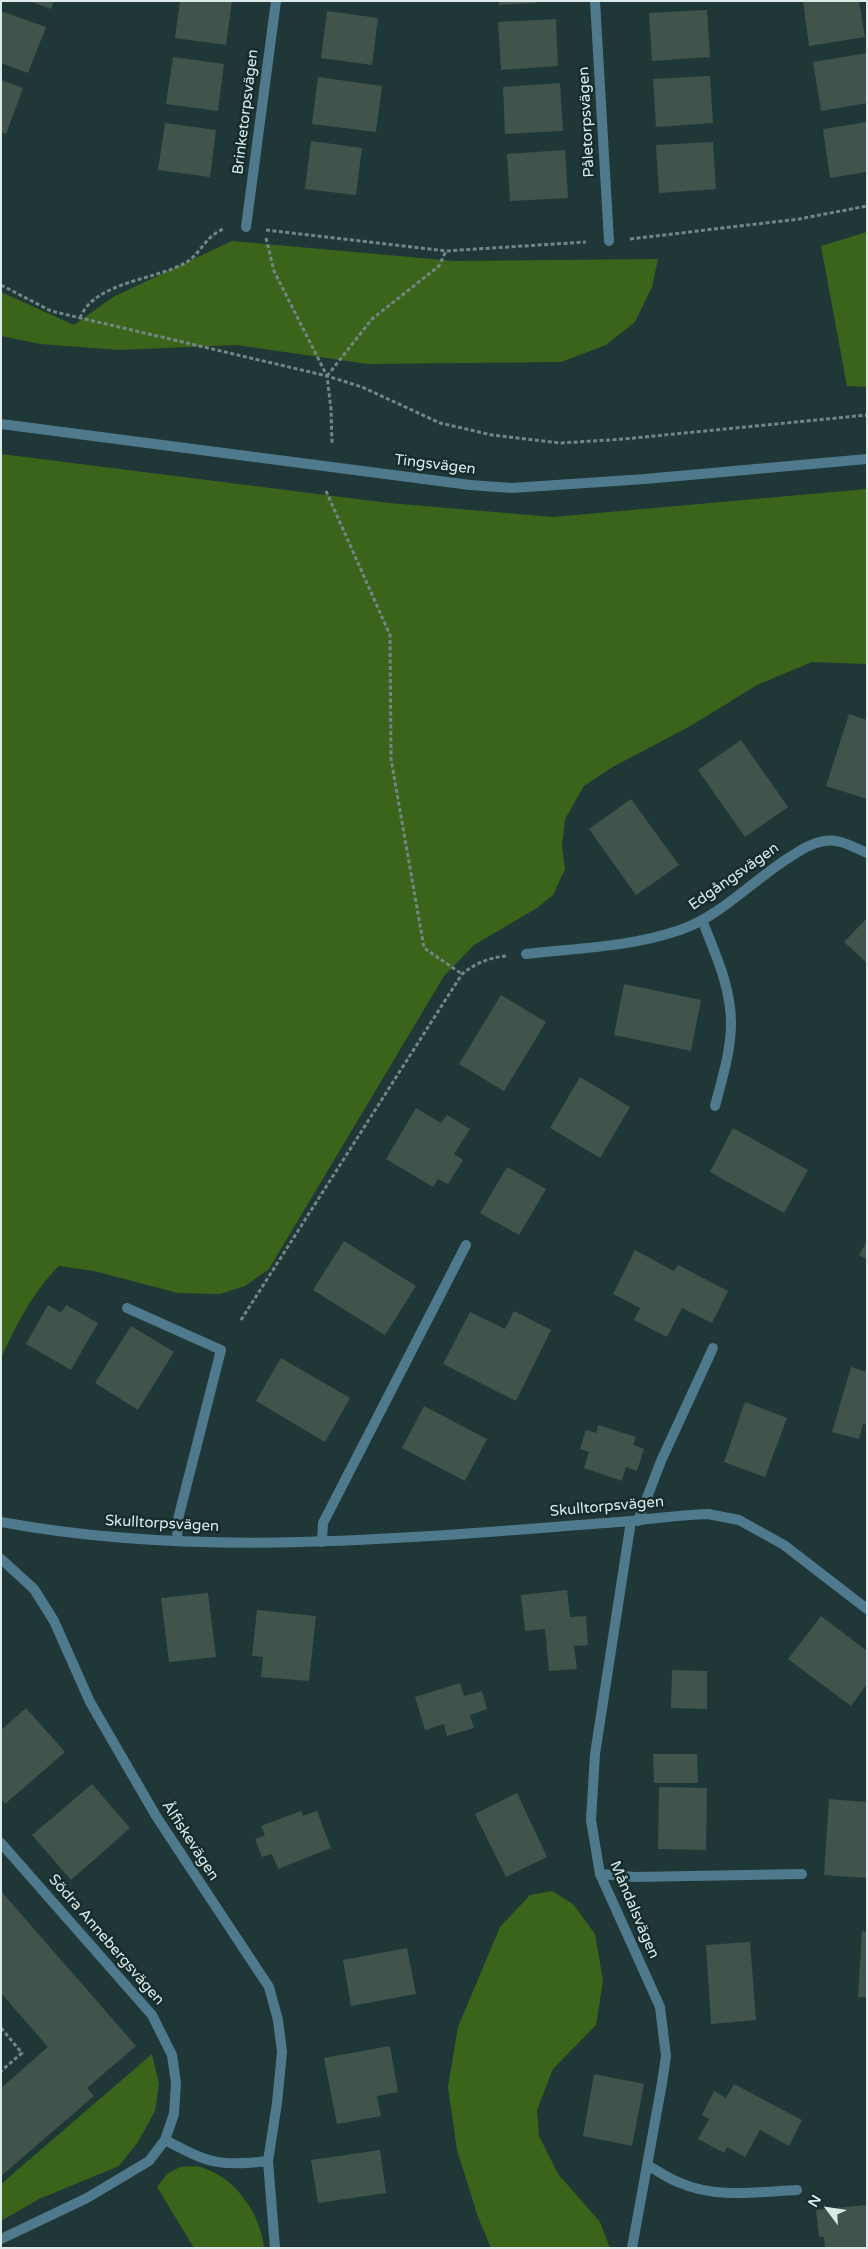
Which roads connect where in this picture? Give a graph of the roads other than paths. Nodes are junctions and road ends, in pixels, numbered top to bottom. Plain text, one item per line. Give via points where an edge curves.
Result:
1 (276, 1) edge
2 (595, 1) edge
3 (246, 227) road end
4 (609, 241) road end
5 (1, 424) edge
6 (867, 459) edge
7 (867, 853) edge
8 (702, 920) junction
9 (526, 954) road end
10 (715, 1106) dead end
11 (466, 1245) dead end
12 (127, 1308) dead end
13 (713, 1348) dead end
14 (634, 1521) junction
15 (1, 1522) edge
16 (177, 1541) junction
17 (322, 1542) junction
18 (1, 1559) edge
19 (867, 1609) edge
20 (1, 1843) edge
21 (600, 1874) junction
22 (802, 1874) dead end
23 (165, 2140) junction
24 (268, 2161) junction
25 (647, 2165) junction
26 (797, 2190) dead end
27 (1, 2239) edge
28 (275, 2248) edge
29 (632, 2248) edge

1 - 3 street, Brinketorpsvägen
2 - 4 street, Påletorpsvägen
5 - 6 street, Tingsvägen via 512,488
7 - 8 street, Edgångsvägen via 842,842 824,840 805,847
8 - 9 street, Edgångsvägen via 679,930 633,942
8 - 10 street via 728,991 731,1023 726,1064
11 - 17 street via 323,1523
12 - 16 street via 221,1350 178,1519
13 - 14 street, Måndalsvägen
14 - 17 street, Skulltorpsvägen
14 - 19 street, Skulltorpsvägen via 708,1514 739,1520 784,1544
14 - 21 street, Måndalsvägen via 595,1754 591,1820
15 - 16 street, Skulltorpsvägen via 50,1531
16 - 17 street, Skulltorpsvägen
18 - 24 street, Ålfiskevägen via 34,1589 54,1621 90,1702 156,1816 269,1988 282,2052
20 - 23 street, Södra Annebergsvägen via 160,2028 172,2056 176,2083 174,2114
21 - 22 street
21 - 25 street, Måndalsvägen via 660,2007 666,2056
23 - 24 street via 218,2164
23 - 27 street, Södra Annebergsvägen via 149,2161 130,2175
24 - 28 street, Ålfiskevägen
25 - 26 street via 677,2182 700,2190 722,2193
25 - 29 street, Måndalsvägen

